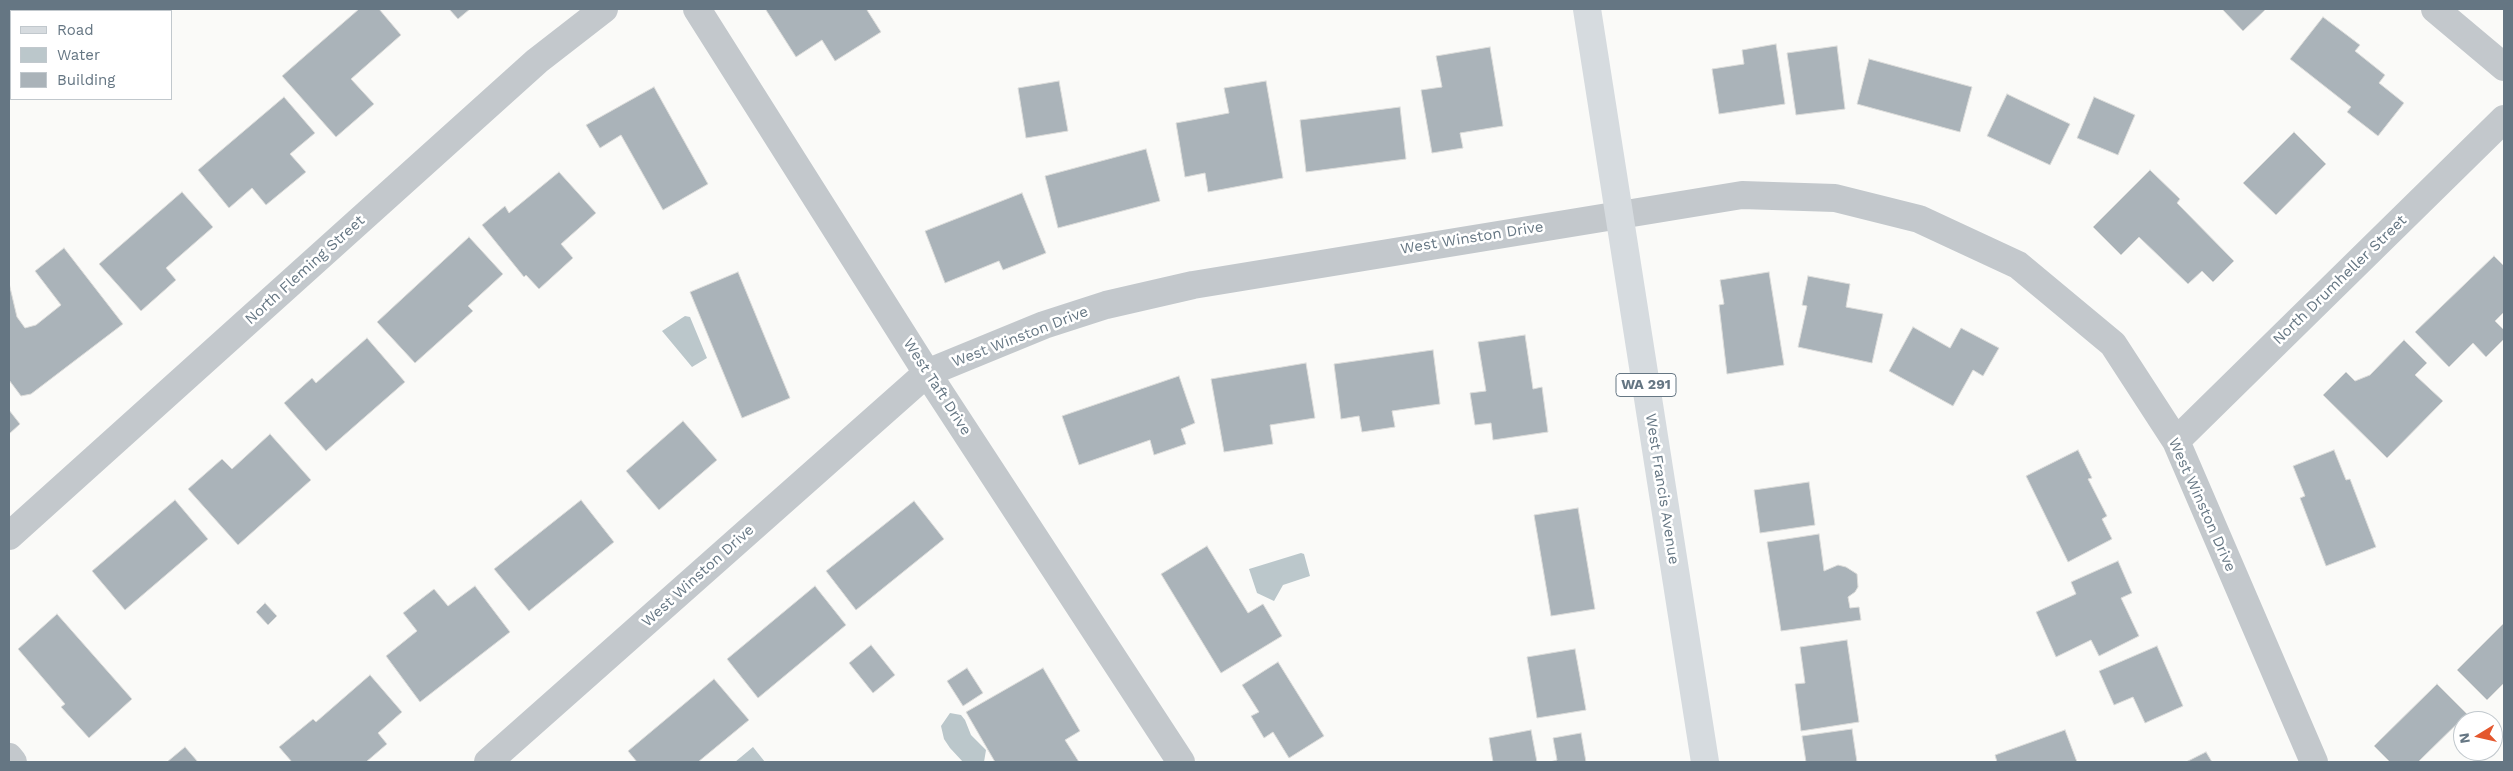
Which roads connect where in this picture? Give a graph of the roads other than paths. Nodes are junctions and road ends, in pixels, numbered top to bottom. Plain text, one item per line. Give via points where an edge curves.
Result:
1 (604, 9) edge
2 (697, 9) edge
3 (1587, 9) edge
4 (2436, 9) edge
5 (2504, 67) edge
6 (2504, 119) edge
7 (1619, 214) junction
8 (927, 373) junction
9 (2176, 441) junction
10 (9, 536) edge
11 (9, 757) edge
12 (13, 762) edge
13 (488, 762) edge
14 (1181, 762) edge
15 (1705, 762) edge
16 (2314, 762) edge

1 - 10 street, North Fleming Street via 537,62
2 - 8 street, West Taft Drive
3 - 7 main road, West Francis Avenue / WA 291
4 - 5 street
6 - 9 street, North Drumheller Street
7 - 8 street, West Winston Drive via 1193,284 1106,305 1044,325
7 - 9 street, West Winston Drive via 1742,195 1835,198 1918,219 2018,265 2113,344
7 - 15 main road, West Francis Avenue / WA 291
8 - 13 street, West Winston Drive
8 - 14 street, West Taft Drive
9 - 16 street, West Winston Drive
11 - 12 street

